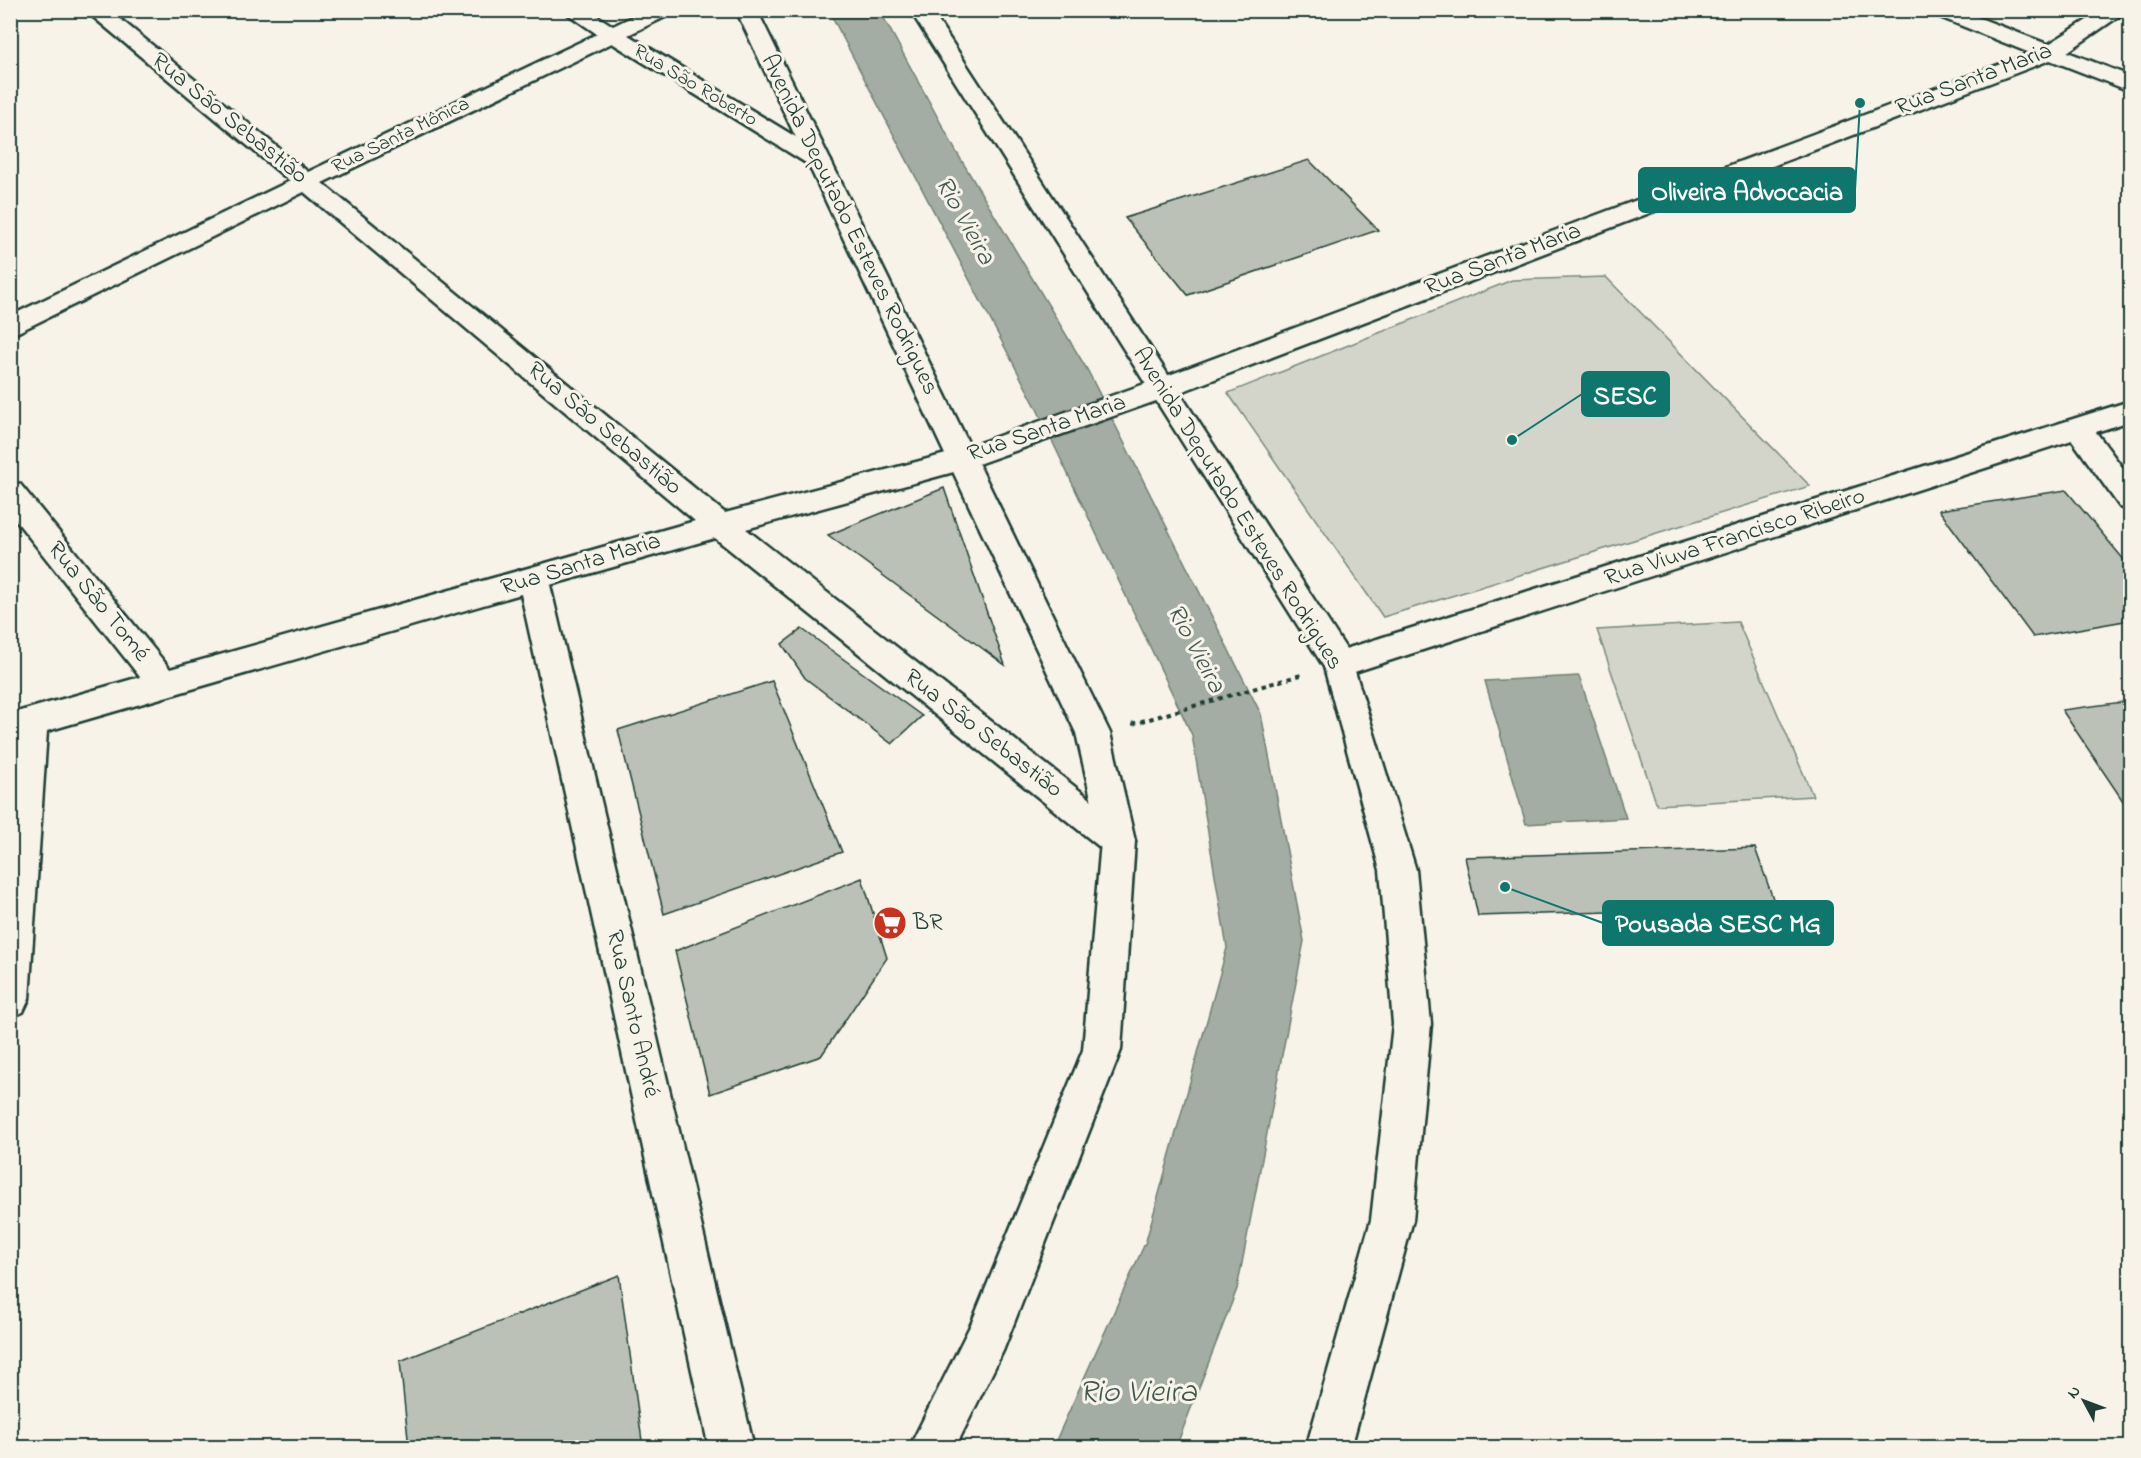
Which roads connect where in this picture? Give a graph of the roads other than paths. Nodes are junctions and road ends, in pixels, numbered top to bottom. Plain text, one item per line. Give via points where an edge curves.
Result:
1 (95, 10) edge
2 (572, 10) edge
3 (664, 10) edge
4 (746, 10) edge
5 (921, 10) edge
6 (1939, 10) edge
7 (2118, 10) edge
8 (1984, 27) junction
9 (611, 36) junction
10 (2052, 52) junction
11 (2130, 84) edge
12 (1960, 86) junction
13 (819, 161) junction
14 (306, 182) junction
15 (10, 327) edge
16 (1163, 388) junction
17 (2130, 411) edge
18 (2079, 429) junction
19 (961, 460) junction
20 (10, 492) edge
21 (2130, 499) edge
22 (718, 524) junction
23 (533, 580) junction
24 (1339, 664) junction
25 (163, 683) junction
26 (21, 725) edge
27 (1118, 841) junction
28 (10, 999) edge
29 (732, 1448) edge
30 (931, 1448) edge
31 (1328, 1448) edge

1 - 14 street, Rua São Sebastião
2 - 9 street, Rua São Roberto
3 - 9 street, Rua Santa Mônica
4 - 13 street, Avenida Deputado Esteves Rodrigues
5 - 16 street, Avenida Deputado Esteves Rodrigues
6 - 8 street
7 - 10 street, Rua Santa Maria
8 - 10 street
8 - 12 street via 1981,53
9 - 13 street, Rua São Roberto
9 - 14 street, Rua Santa Mônica
10 - 11 street
10 - 12 street, Rua Santa Maria
12 - 16 street, Rua Santa Maria
13 - 19 street, Avenida Deputado Esteves Rodrigues
14 - 15 street, Rua Santa Mônica
14 - 22 street, Rua São Sebastião
16 - 19 street, Rua Santa Maria
16 - 24 street, Avenida Deputado Esteves Rodrigues
17 - 18 street, Rua Viuva Francisco Ribeiro
18 - 21 street
18 - 24 street, Rua Viuva Francisco Ribeiro
19 - 22 street, Rua Santa Maria
19 - 27 street, Avenida Deputado Esteves Rodrigues via 1093,733
20 - 25 street, Rua São Tomé
22 - 23 street, Rua Santa Maria
22 - 27 street, Rua São Sebastião
23 - 25 street, Rua Santa Maria
23 - 29 street, Rua Santo André
24 - 31 street, Avenida Deputado Esteves Rodrigues via 1398,870 1412,1024 1392,1220
25 - 26 street, Rua Santa Maria
26 - 28 street
27 - 30 street, Avenida Deputado Esteves Rodrigues via 1102,1050 988,1336

